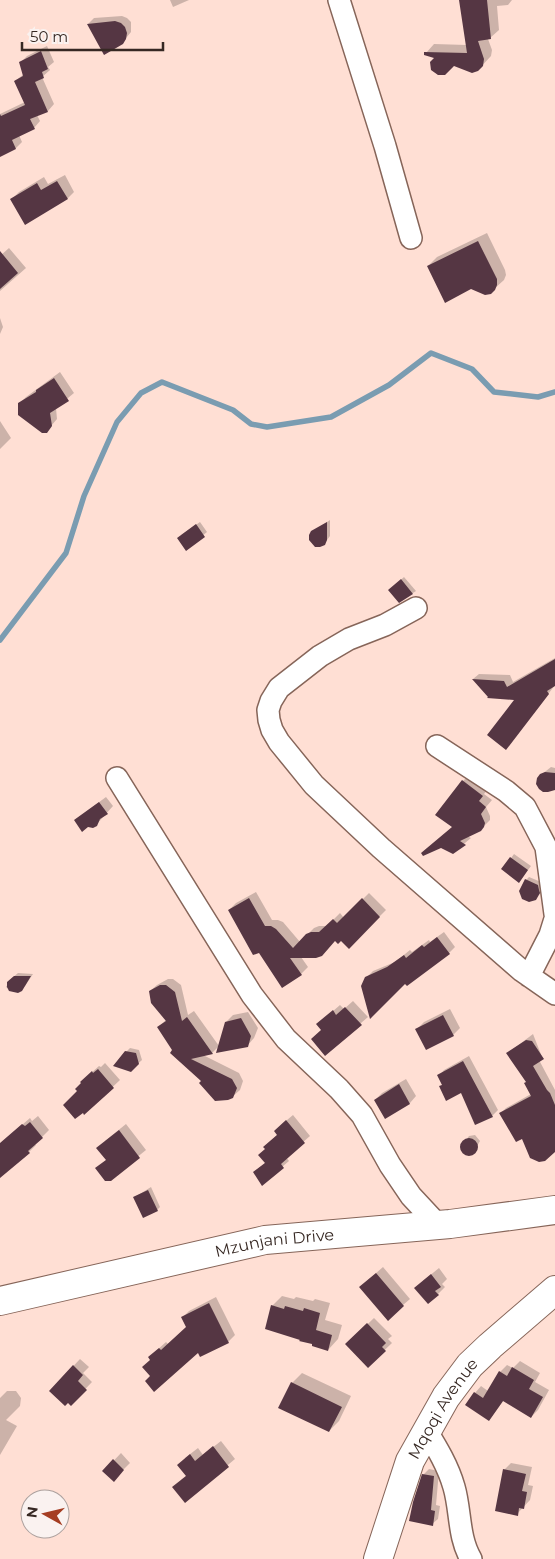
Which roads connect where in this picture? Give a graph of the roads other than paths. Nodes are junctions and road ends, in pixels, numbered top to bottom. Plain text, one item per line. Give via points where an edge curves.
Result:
1 (339, 0) edge
2 (411, 238) dead end
3 (416, 608) dead end
4 (437, 746) dead end
5 (117, 778) dead end
6 (555, 914) edge
7 (555, 919) edge
8 (529, 976) junction
9 (555, 994) edge
10 (555, 1210) edge
11 (438, 1225) junction
12 (555, 1290) edge
13 (0, 1301) edge
14 (426, 1430) junction
15 (378, 1559) edge
16 (471, 1559) edge

1 - 2 street
3 - 8 street via 320,656 279,688 268,710 269,720 279,742 314,785 448,909
4 - 6 street via 525,807 546,847
5 - 11 street via 252,995 286,1039 362,1115 411,1196
7 - 8 street
8 - 9 street
10 - 11 main road, Mzunjani Drive
11 - 13 main road, Mzunjani Drive via 265,1240
12 - 14 main road, Mqoqi Avenue via 470,1365
14 - 15 main road, Mqoqi Avenue via 410,1461
14 - 16 street via 447,1466 466,1550

